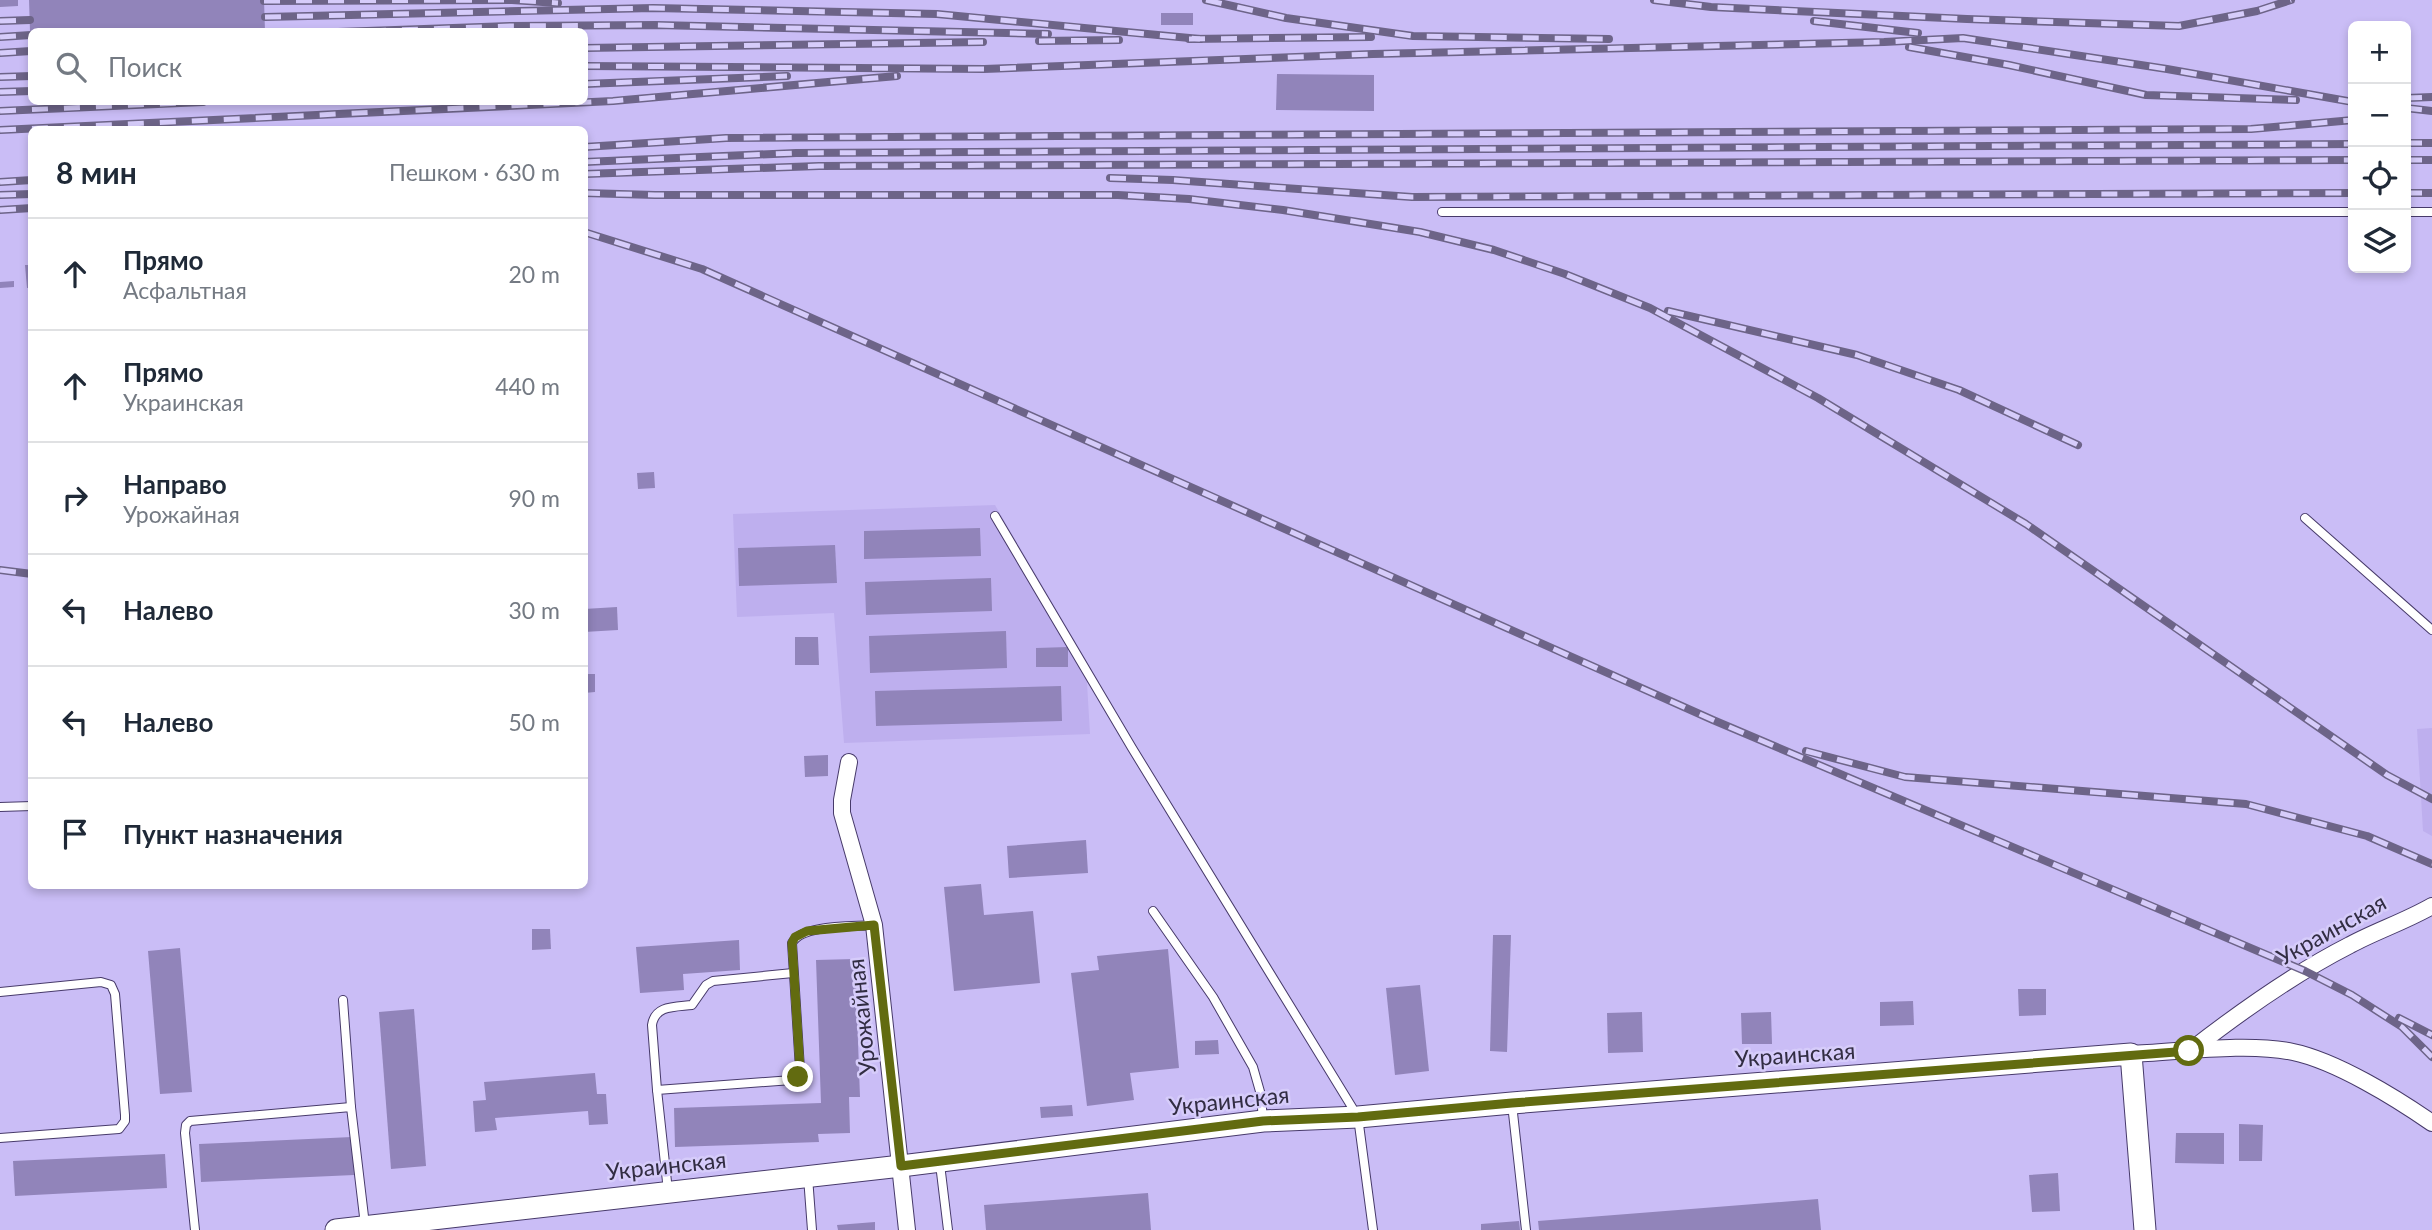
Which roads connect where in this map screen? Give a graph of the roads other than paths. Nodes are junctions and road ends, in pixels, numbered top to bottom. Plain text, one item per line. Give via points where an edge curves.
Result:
1 (1442, 212) dead end
2 (2348, 212) edge
3 (2411, 212) edge
4 (2432, 212) edge
5 (995, 516) dead end
6 (2305, 518) dead end
7 (2432, 630) edge
8 (849, 762) dead end
9 (28, 806) edge
10 (0, 807) edge
11 (2432, 906) edge
12 (1153, 911) dead end
13 (874, 925) junction
14 (793, 973) junction
15 (0, 992) edge
16 (343, 1000) dead end
17 (2189, 1051) junction
18 (2131, 1054) junction
19 (657, 1090) junction
20 (1512, 1103) junction
21 (351, 1107) junction
22 (1358, 1117) junction
23 (1263, 1121) junction
24 (2432, 1123) edge
25 (0, 1138) edge
26 (940, 1161) junction
27 (901, 1166) junction
28 (808, 1176) junction
29 (668, 1191) junction
30 (365, 1226) junction
31 (195, 1230) edge
32 (336, 1230) edge
33 (812, 1230) edge
34 (907, 1230) edge
35 (948, 1230) edge
36 (1373, 1230) edge
37 (1526, 1230) edge
38 (2145, 1230) edge

1 - 2 lane
3 - 4 lane
5 - 22 lane
6 - 7 lane
8 - 13 street, Урожайная via 842,813
9 - 10 lane
11 - 17 street, Украинская via 2305,971
12 - 23 lane via 1213,997 1253,1067
13 - 14 lane via 801,933 792,943
13 - 27 street, Урожайная
14 - 19 lane via 713,981 692,1005 655,1014
14 - 19 lane via 798,1077
15 - 25 lane via 102,982 111,985 125,1121 119,1129
16 - 21 lane
17 - 18 street
17 - 24 street via 2255,1048 2293,1052 2397,1098
18 - 20 street, Украинская
18 - 38 street
19 - 29 lane
20 - 22 street, Украинская
20 - 37 lane
21 - 30 lane
21 - 31 lane via 190,1121 185,1133
22 - 23 street, Украинская
22 - 36 lane
23 - 26 street, Украинская
26 - 27 street, Украинская
26 - 35 lane
27 - 28 street, Украинская
27 - 34 street, Урожайная
28 - 29 street, Украинская
28 - 33 lane
29 - 30 street, Украинская
30 - 32 street, Украинская

